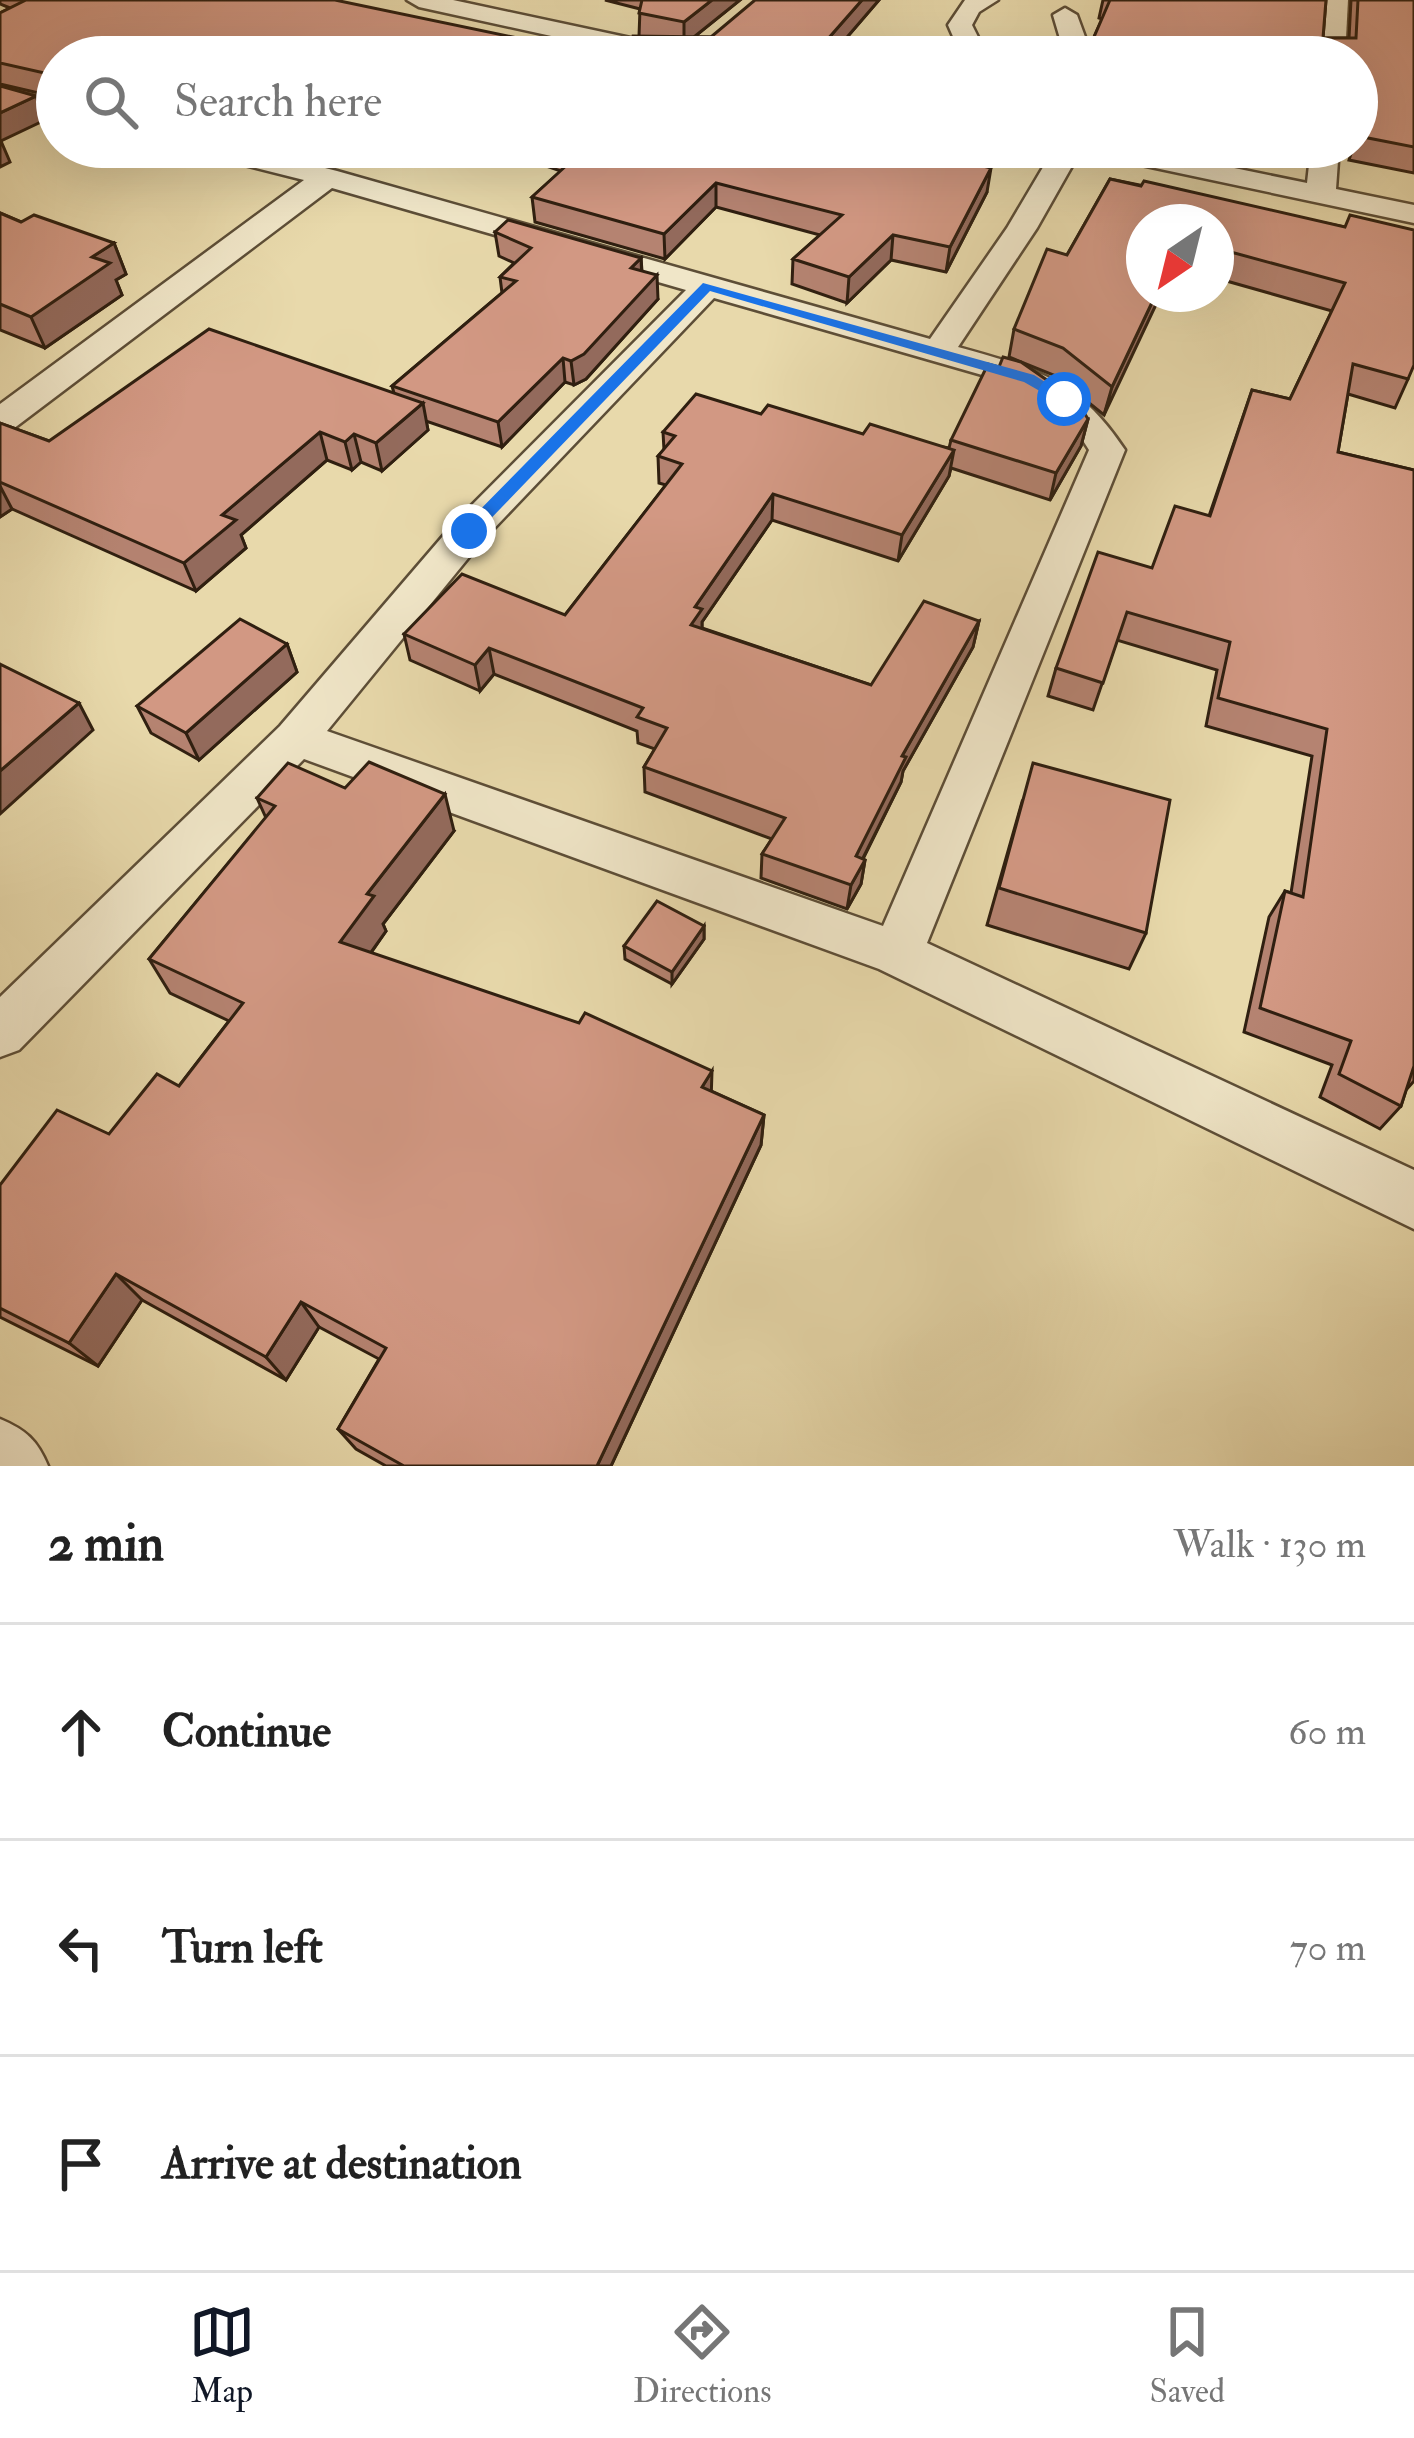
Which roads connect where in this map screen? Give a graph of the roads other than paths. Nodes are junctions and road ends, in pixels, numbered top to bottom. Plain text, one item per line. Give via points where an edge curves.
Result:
1 (419, 0) edge
2 (986, 0) edge
3 (1336, 0) edge
4 (1065, 15) dead end
5 (585, 36) edge
6 (965, 36) edge
7 (1072, 36) edge
8 (1333, 36) edge
9 (0, 95) edge
10 (36, 104) edge
11 (292, 168) edge
12 (1057, 168) edge
13 (1196, 168) edge
14 (1323, 168) edge
15 (328, 177) junction
16 (1321, 193) junction
17 (1414, 214) edge
18 (708, 286) junction
19 (938, 353) junction
20 (0, 421) edge
21 (296, 737) junction
22 (897, 953) junction
23 (0, 1033) edge
24 (1414, 1200) edge
25 (0, 1452) edge
26 (15, 1466) edge

1 - 5 street
2 - 6 street via 969,7 960,25
3 - 8 street
4 - 7 street
9 - 10 street
11 - 15 street
12 - 19 street
13 - 16 street
14 - 16 street
15 - 18 street
15 - 20 street
16 - 17 street
18 - 19 street
18 - 21 street via 469,531
19 - 22 street via 1047,388 1086,418 1107,450
21 - 22 street
21 - 23 street
22 - 24 street
25 - 26 street

